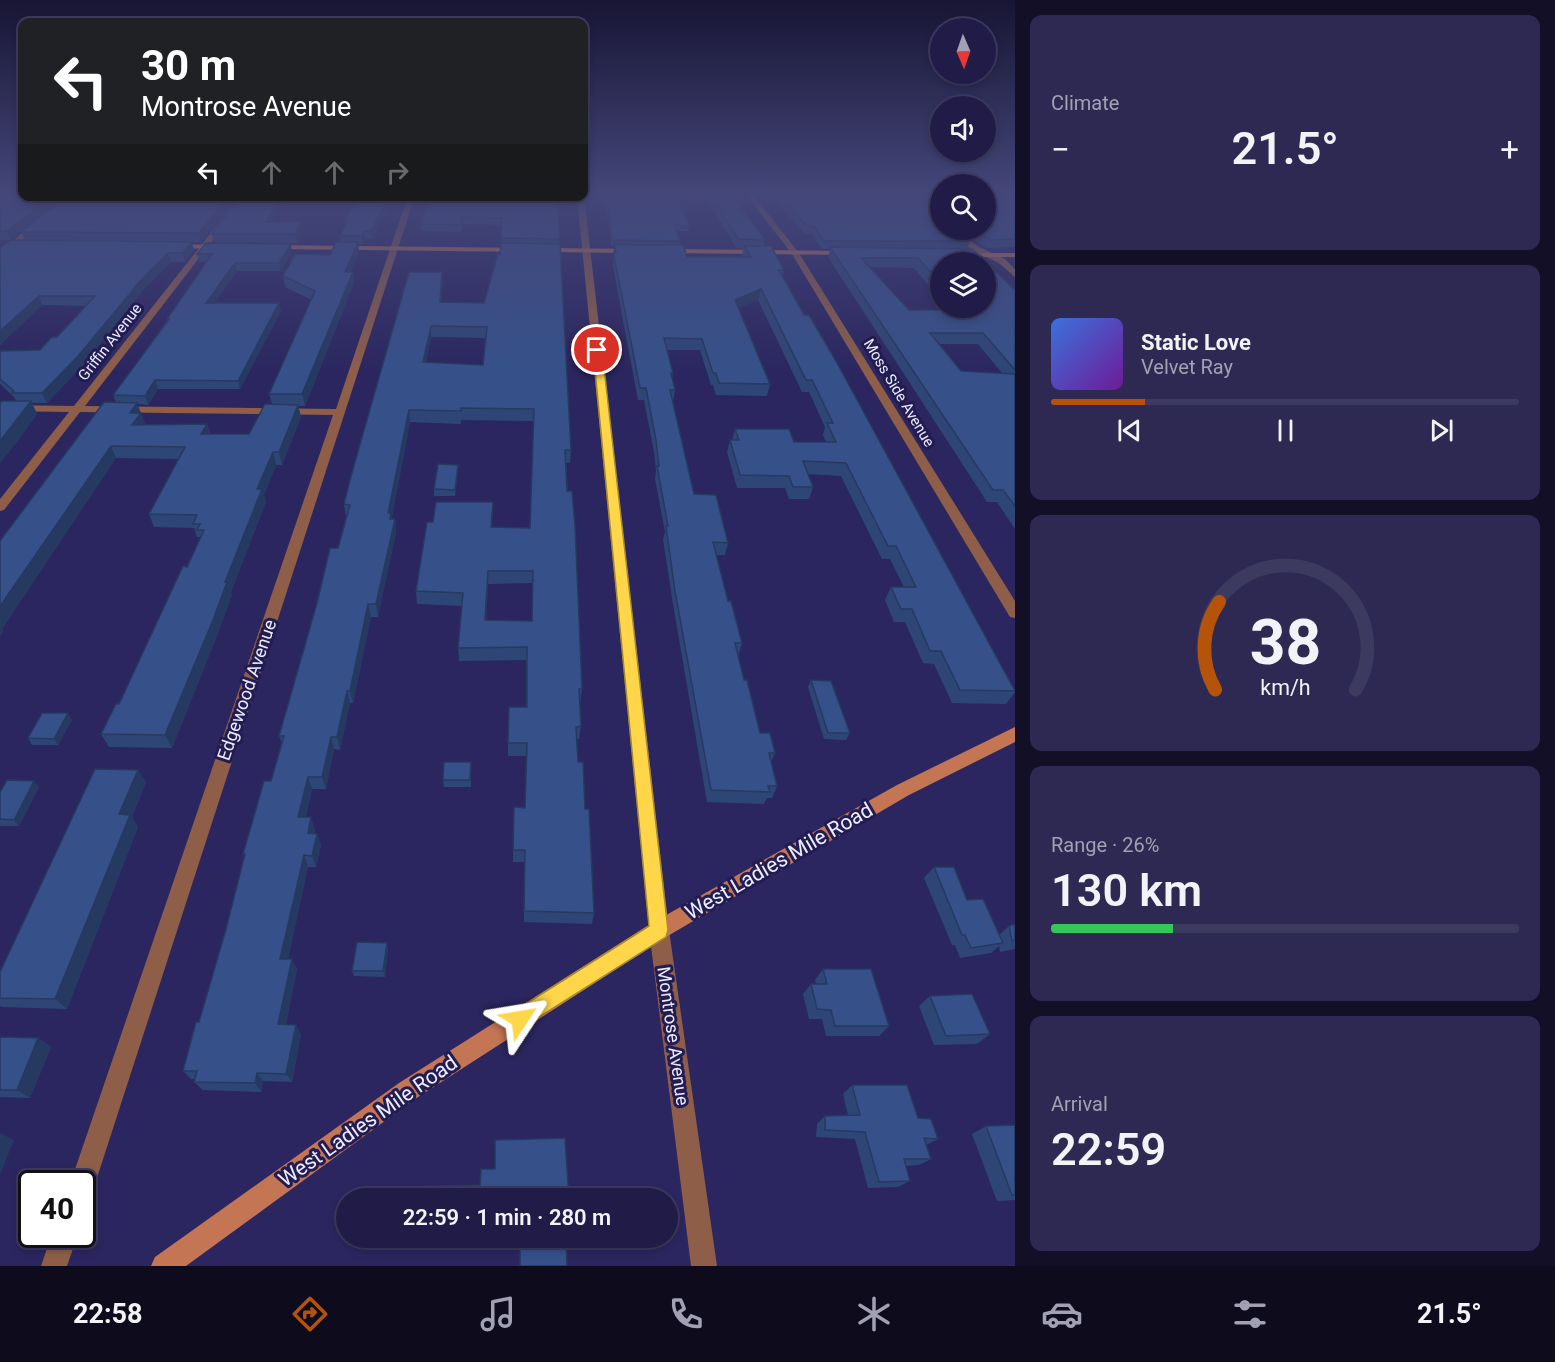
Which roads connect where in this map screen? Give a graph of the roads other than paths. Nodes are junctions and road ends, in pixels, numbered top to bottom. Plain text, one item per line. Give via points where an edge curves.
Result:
1 (198, 254) edge
2 (392, 254) edge
3 (587, 254) edge
4 (796, 254) edge
5 (996, 255) edge
6 (1015, 255) edge
7 (996, 258) edge
8 (1015, 274) edge
9 (0, 408) edge
10 (77, 409) junction
11 (341, 412) junction
12 (0, 507) edge
13 (1015, 613) edge
14 (1015, 734) edge
15 (659, 930) junction
16 (87, 1170) edge
17 (60, 1248) edge
18 (54, 1266) edge
19 (164, 1266) edge
20 (704, 1266) edge

1 - 10 street, Griffin Avenue
2 - 11 street, Edgewood Avenue
3 - 15 street, Montrose Avenue
4 - 13 street, Moss Side Avenue
5 - 6 main road
7 - 8 street
9 - 10 street
10 - 11 street
10 - 12 street, Griffin Avenue
11 - 16 street, Edgewood Avenue
14 - 15 main road, West Ladies Mile Road via 903,790
15 - 19 main road, West Ladies Mile Road via 407,1091
15 - 20 street, Montrose Avenue
17 - 18 street

